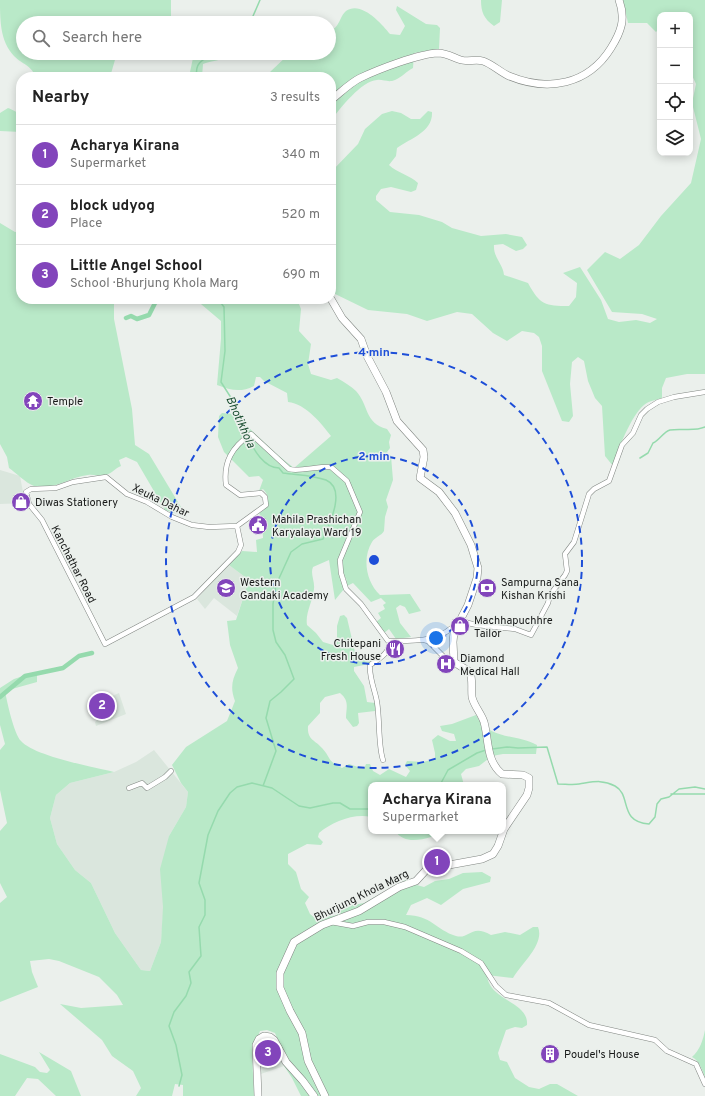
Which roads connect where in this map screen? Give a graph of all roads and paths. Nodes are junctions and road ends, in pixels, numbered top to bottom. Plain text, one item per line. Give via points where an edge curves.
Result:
1 (619, 0) edge
2 (336, 96) edge
3 (334, 304) edge
4 (705, 392) edge
5 (106, 477) joint
6 (237, 526) junction
7 (459, 621) junction
8 (422, 639) junction
9 (390, 641) junction
10 (454, 662) junction
11 (383, 760) dead end
12 (171, 771) dead end
13 (129, 788) dead end
14 (506, 826) edge
15 (502, 834) edge
16 (329, 922) junction
17 (705, 1084) edge
18 (258, 1096) edge
19 (314, 1096) edge
20 (325, 1096) edge

1 - 2 main road via 624,18 620,32 609,51 598,65 567,83 529,82 509,76 483,62 435,53 359,78
3 - 7 main road via 342,318 361,339 397,421 423,450 420,478 446,499 474,552 478,568 477,578 468,605
4 - 7 street via 679,395 658,402 641,416 633,433 622,444 608,481 594,489 588,497 574,542 565,554 567,571 550,595 531,635 515,629
5 - 6 street, Xeuka Dahar via 127,494 192,525
5 - 6 street, Kanchathar Road via 73,482 56,488 31,489 26,492 29,504 42,520 105,644 197,594 238,552 241,545
6 - 9 street via 266,504 265,497 260,493 240,495 226,485 224,472 230,454 250,434 289,469 295,471 310,467 331,467 347,481 360,512 340,560 343,581 351,596
7 - 8 street via 443,635
7 - 10 main road via 453,642
8 - 9 street
8 - 10 street
9 - 11 street via 390,646 380,659 370,665 377,702 381,740 379,750
10 - 14 main road, Bhurjung Khola Marg via 470,672 473,698 485,724 495,766 502,774 523,775 529,781 527,795
12 - 13 street via 147,788 142,783
15 - 16 main road, Bhurjung Khola Marg via 493,854 482,859 427,869 416,881 399,887 359,911
16 - 17 street via 353,926 368,922 384,922 461,951 481,963 506,996 549,1003 589,1025 654,1040 667,1051 696,1064
16 - 20 main road, Bhurjung Khola Marg via 294,942 279,980 290,1012 302,1033 308,1061
18 - 19 main road via 256,1045 264,1036 274,1040 290,1068

